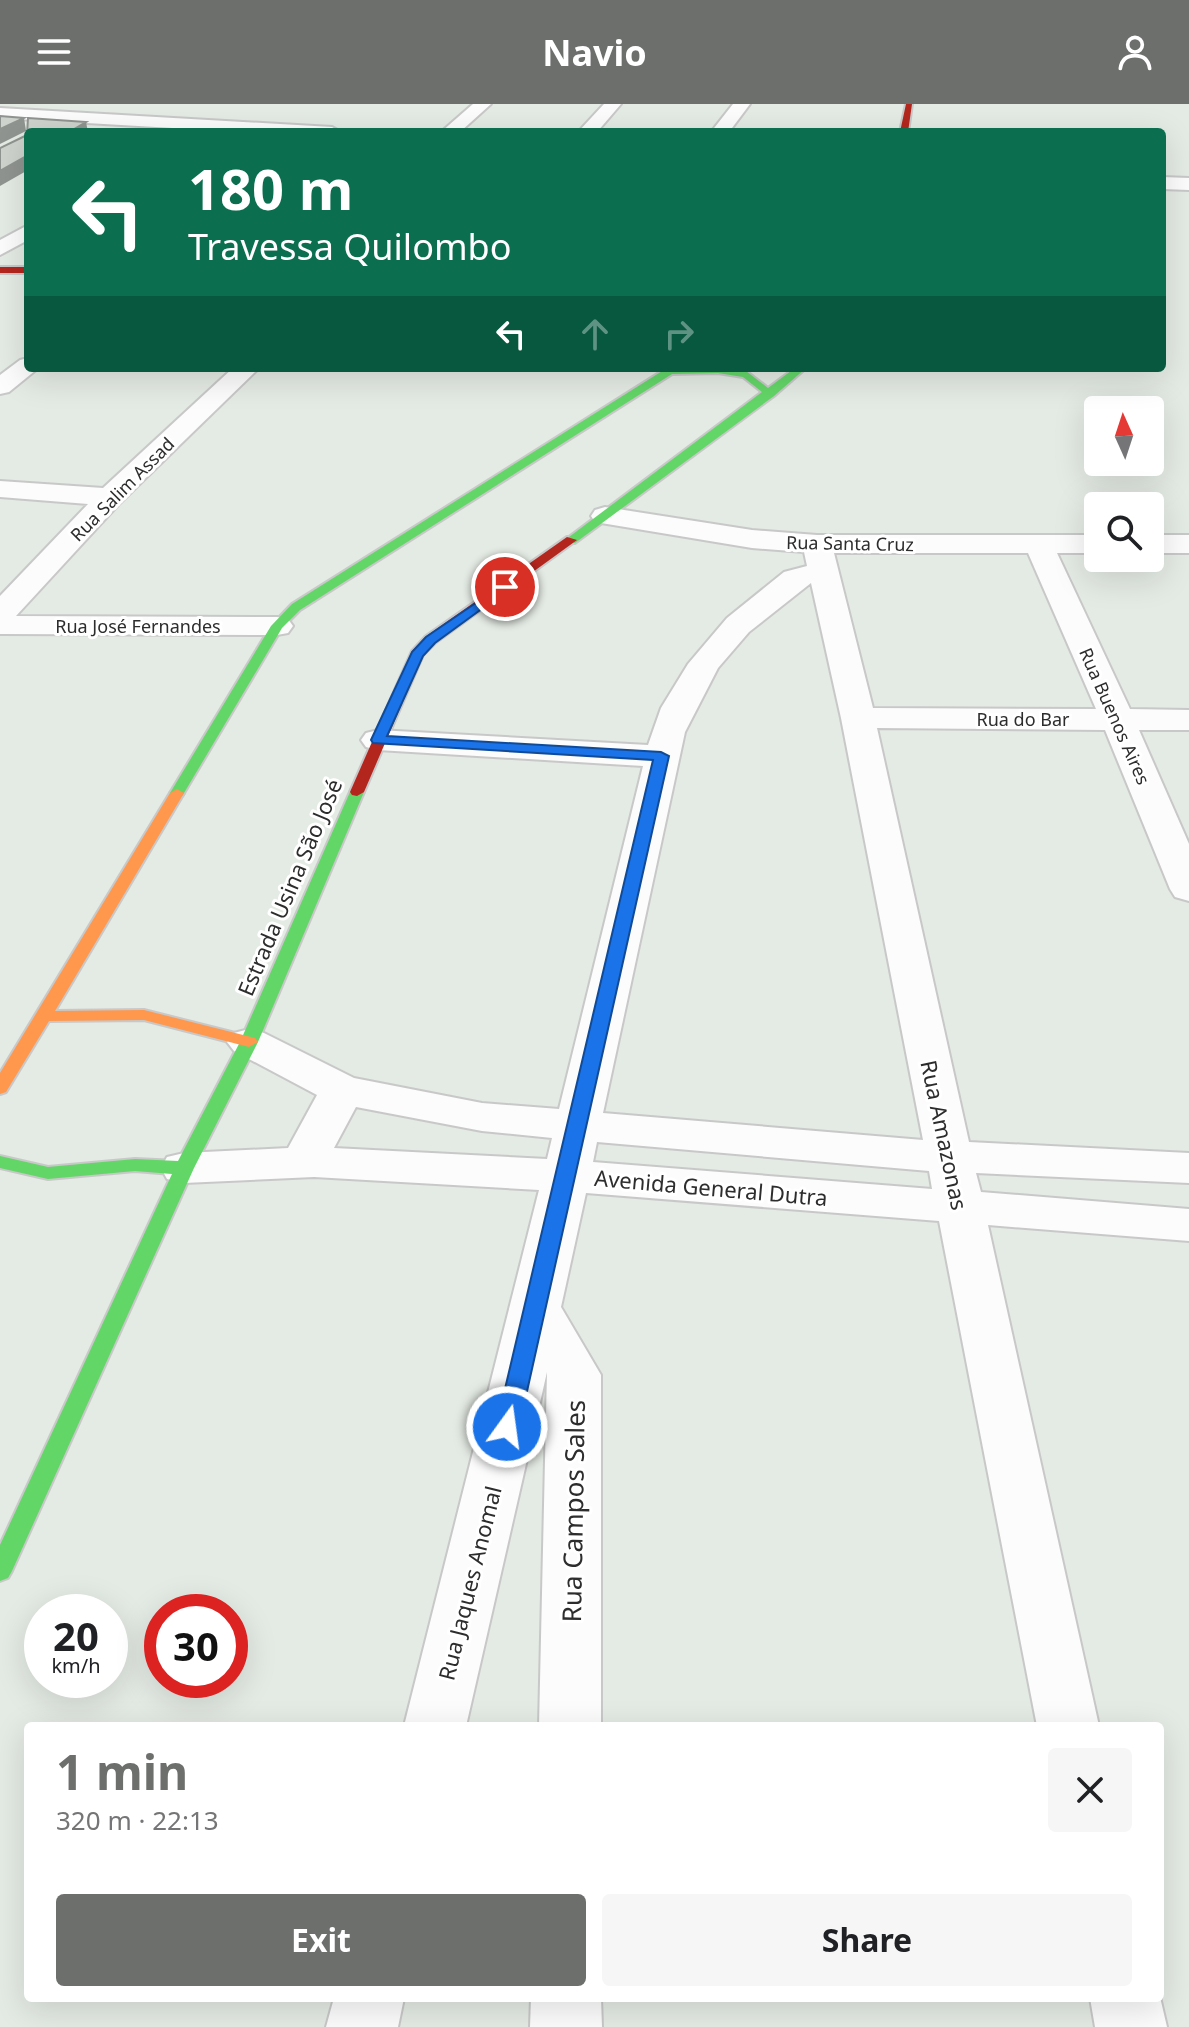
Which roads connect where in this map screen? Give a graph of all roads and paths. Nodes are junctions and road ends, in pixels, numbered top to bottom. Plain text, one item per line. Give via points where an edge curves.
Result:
1 (100, 104) edge
2 (483, 104) edge
3 (613, 104) edge
4 (742, 104) edge
5 (909, 104) edge
6 (216, 111) dead end
7 (0, 113) edge
8 (339, 113) dead end
9 (76, 117) junction
10 (189, 128) edge
11 (321, 128) edge
12 (455, 128) edge
13 (591, 128) edge
14 (723, 128) edge
15 (905, 128) edge
16 (1166, 183) edge
17 (1189, 184) edge
18 (24, 234) edge
19 (0, 249) edge
20 (0, 270) edge
21 (24, 270) edge
22 (24, 368) edge
23 (243, 372) edge
24 (665, 372) edge
25 (732, 372) edge
26 (796, 372) edge
27 (0, 387) edge
28 (770, 394) junction
29 (0, 489) edge
30 (110, 497) junction
31 (605, 516) junction
32 (1084, 544) edge
33 (1164, 544) edge
34 (1189, 544) edge
35 (1039, 545) junction
36 (820, 558) junction
37 (0, 614) edge
38 (0, 625) edge
39 (277, 626) junction
40 (858, 718) junction
41 (1118, 720) junction
42 (1189, 720) edge
43 (378, 740) junction
44 (661, 756) junction
45 (1189, 889) edge
46 (45, 1016) junction
47 (249, 1042) junction
48 (0, 1088) edge
49 (342, 1090) junction
50 (577, 1127) junction
51 (949, 1156) junction
52 (0, 1162) edge
53 (303, 1163) junction
54 (184, 1168) junction
55 (1189, 1168) edge
56 (566, 1176) junction
57 (960, 1207) junction
58 (1189, 1225) edge
59 (536, 1307) junction
60 (0, 1571) edge
61 (436, 1722) edge
62 (570, 1722) edge
63 (1067, 1722) edge
64 (368, 2002) edge
65 (566, 2002) edge
66 (1126, 2002) edge
67 (362, 2027) edge
68 (566, 2027) edge
69 (1131, 2027) edge

1 - 9 street
2 - 12 street
3 - 13 street
4 - 14 street
5 - 15 main road
6 - 10 street
7 - 9 street
8 - 11 street
9 - 10 street
16 - 17 street
18 - 19 street
20 - 21 main road
22 - 27 street
23 - 30 street, Rua Salim Assad
24 - 39 main road via 296,607
25 - 28 main road via 746,374
26 - 28 main road, Estrada Usina São José
28 - 31 main road, Estrada Usina São José
29 - 30 street
30 - 37 street, Rua Salim Assad
31 - 36 street, Rua Santa Cruz via 752,539
31 - 43 main road, Estrada Usina São José via 430,640 417,654
32 - 35 street, Rua Santa Cruz
33 - 34 street
35 - 36 street, Rua Santa Cruz
35 - 41 street, Rua Buenos Aires
36 - 40 street, Rua Amazonas
36 - 44 street, Rua Jaques Anomal via 720,644 678,708
38 - 39 street, Rua José Fernandes
39 - 46 main road
40 - 41 street, Rua do Bar
40 - 51 street, Rua Amazonas
41 - 42 street, Rua do Bar
41 - 45 street, Rua Buenos Aires
43 - 44 street
43 - 47 main road, Estrada Usina São José
44 - 50 street, Rua Jaques Anomal
46 - 47 main road via 144,1015
46 - 48 main road
47 - 49 street
47 - 54 main road, Estrada Usina São José
49 - 50 street via 482,1117
49 - 53 street
50 - 51 street
50 - 56 street, Rua Jaques Anomal
51 - 55 street
51 - 57 street, Rua Amazonas
52 - 54 main road via 52,1175 132,1165
53 - 54 street, Avenida General Dutra
53 - 56 street, Avenida General Dutra
54 - 60 main road, Estrada Usina São José
56 - 57 street, Avenida General Dutra
56 - 59 street, Rua Jaques Anomal
57 - 58 street, Avenida General Dutra
57 - 63 street, Rua Amazonas
59 - 61 street, Rua Jaques Anomal
59 - 62 street, Rua Campos Sales via 575,1375
64 - 67 street
65 - 68 street
66 - 69 street

